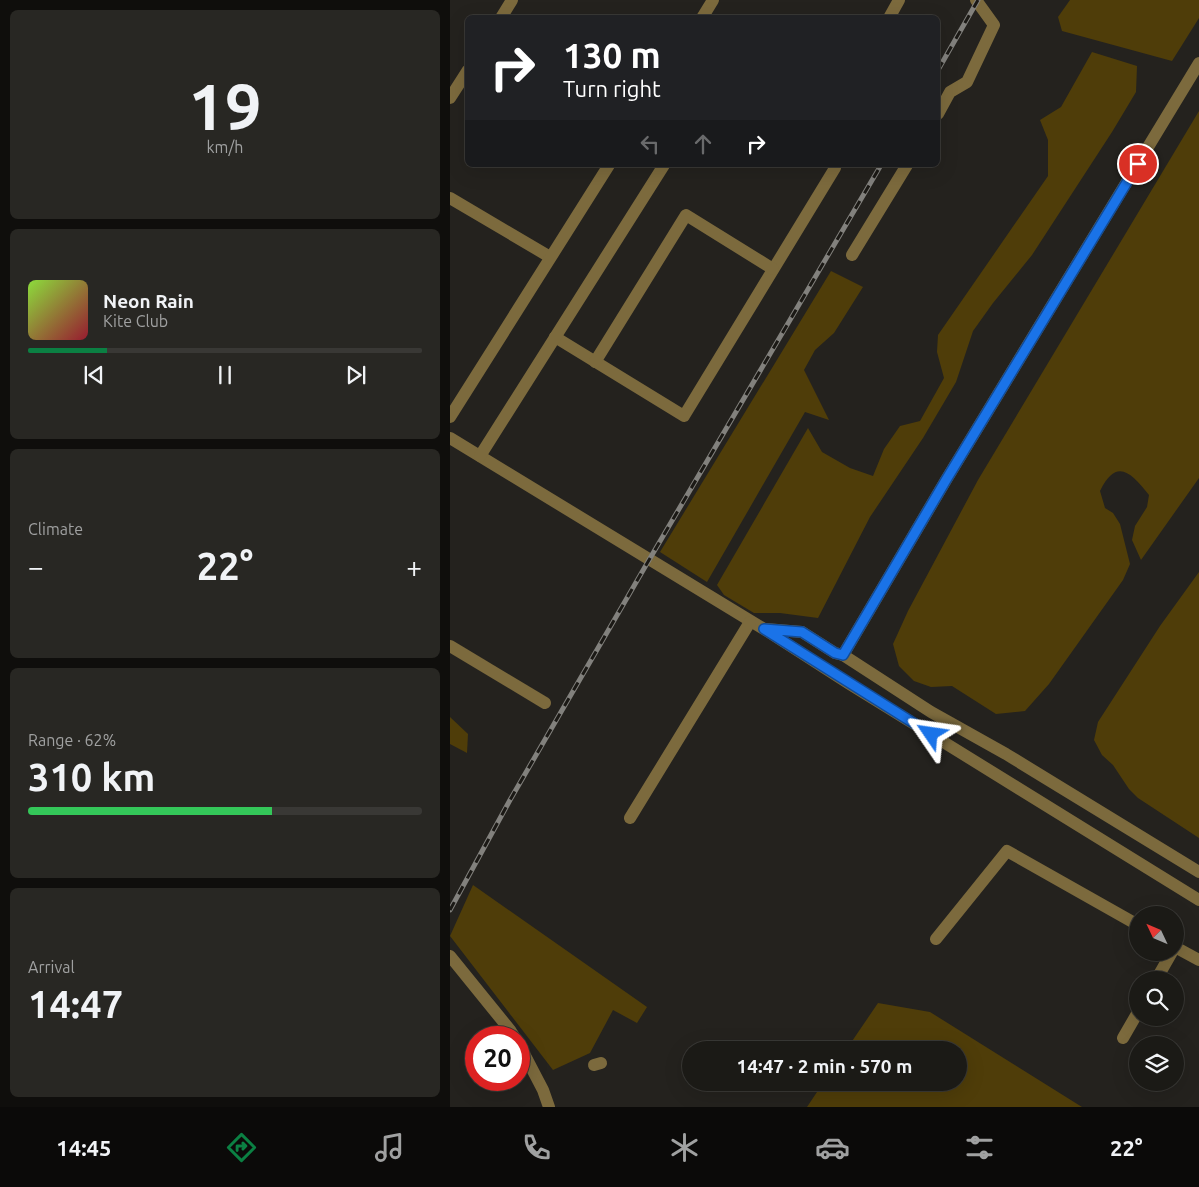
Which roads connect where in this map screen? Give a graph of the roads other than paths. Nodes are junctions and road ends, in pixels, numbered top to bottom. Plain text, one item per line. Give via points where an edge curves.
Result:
1 (512, 0) edge
2 (713, 0) edge
3 (899, 0) edge
4 (976, 0) edge
5 (503, 15) edge
6 (704, 15) edge
7 (891, 15) edge
8 (1199, 63) edge
9 (465, 75) edge
10 (450, 98) edge
11 (940, 110) edge
12 (607, 167) edge
13 (663, 167) edge
14 (835, 167) edge
15 (905, 167) edge
16 (450, 198) edge
17 (852, 255) dead end
18 (550, 257) junction
19 (773, 269) junction
20 (555, 337) junction
21 (595, 362) junction
22 (450, 416) edge
23 (450, 438) edge
24 (480, 456) junction
25 (750, 622) junction
26 (764, 629) junction
27 (450, 646) edge
28 (843, 655) junction
29 (545, 703) dead end
30 (630, 818) dead end
31 (1199, 872) edge
32 (1199, 900) edge
33 (1129, 921) edge
34 (936, 939) dead end
35 (1184, 952) edge
36 (450, 956) edge
37 (1199, 960) edge
38 (507, 1026) edge
39 (1130, 1026) edge
40 (1123, 1038) dead end
41 (530, 1065) edge
42 (549, 1107) edge

1 - 5 street
2 - 6 street
3 - 7 street
4 - 11 street via 994,25 967,82 950,92
8 - 28 street
9 - 10 street
12 - 18 street
13 - 20 street
14 - 19 street
15 - 17 street
16 - 18 street
18 - 22 street
19 - 21 street via 686,215
19 - 21 street via 684,416
20 - 21 street
20 - 24 street
23 - 24 street
24 - 25 street
25 - 26 street
25 - 30 street
26 - 28 street via 802,632
26 - 32 street
27 - 29 street
28 - 31 street via 931,712
33 - 34 street via 1007,851
35 - 37 street
36 - 38 street
39 - 40 street
41 - 42 street

